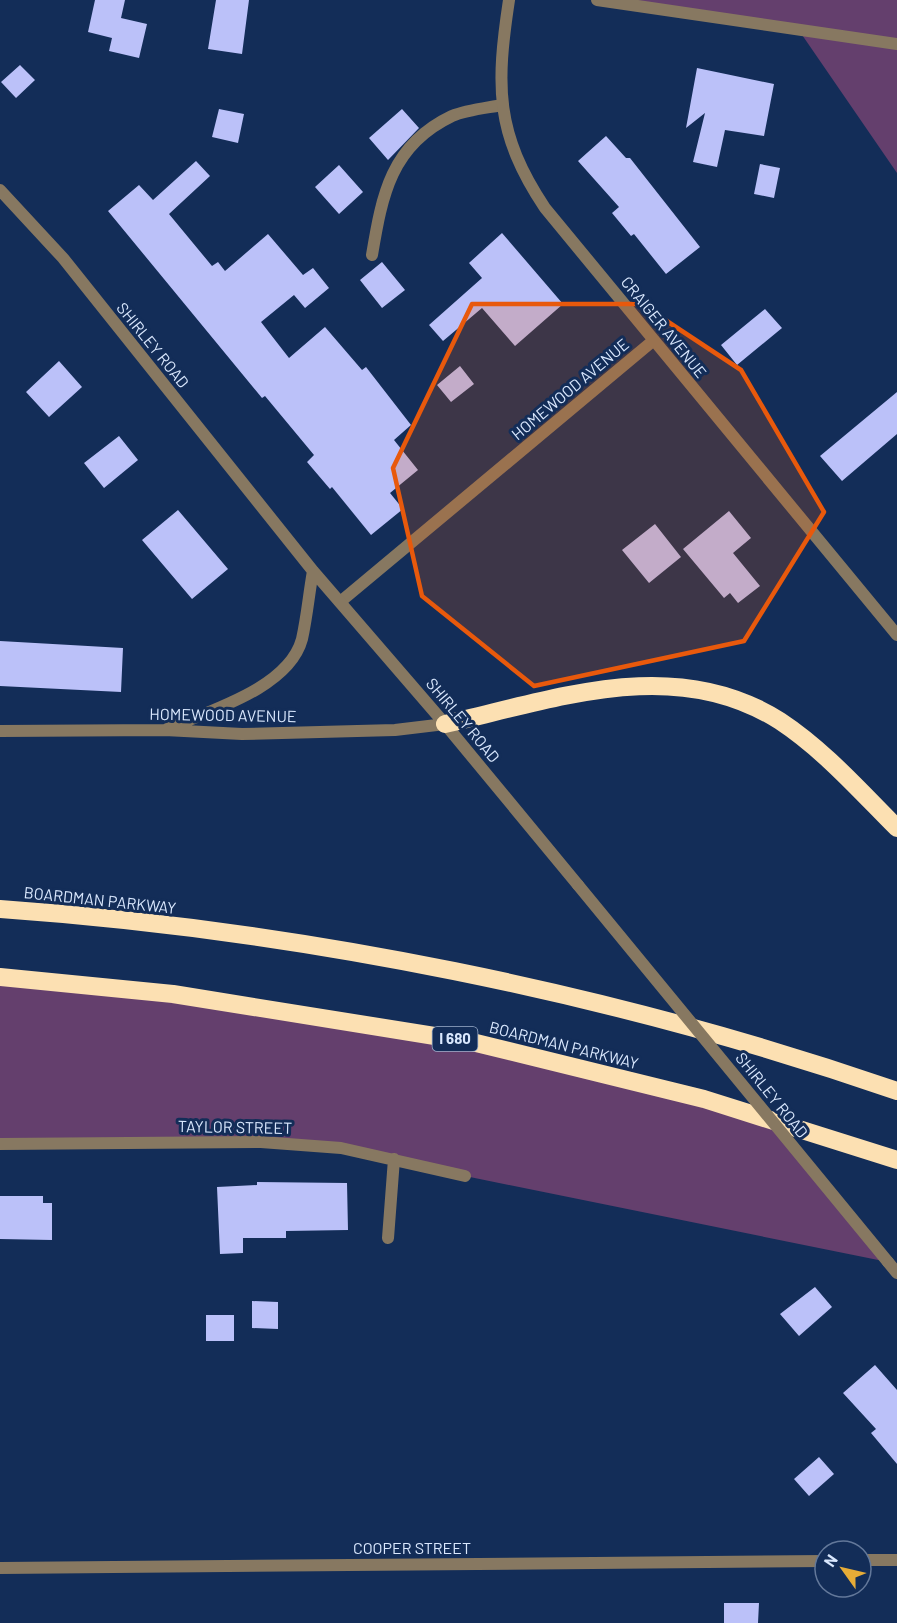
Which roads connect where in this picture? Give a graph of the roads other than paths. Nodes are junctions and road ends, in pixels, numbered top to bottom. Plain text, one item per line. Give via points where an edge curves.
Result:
1 (509, 0) edge
2 (597, 0) edge
3 (897, 44) edge
4 (502, 105) junction
5 (0, 190) edge
6 (372, 255) dead end
7 (654, 340) junction
8 (313, 571) junction
9 (340, 602) junction
10 (897, 636) edge
11 (446, 724) junction
12 (165, 730) junction
13 (0, 731) edge
14 (897, 828) edge
15 (0, 909) edge
16 (0, 977) edge
17 (897, 1091) edge
18 (0, 1144) edge
19 (394, 1159) junction
20 (897, 1160) edge
21 (465, 1176) dead end
22 (388, 1238) dead end
23 (897, 1273) edge
24 (873, 1560) edge
25 (897, 1560) edge
26 (813, 1561) edge
27 (0, 1568) edge

1 - 4 street, CRAIGER AVENUE via 502,58
2 - 3 street
4 - 6 street via 453,116 401,156 390,174 380,208
4 - 7 street, CRAIGER AVENUE via 511,147 527,181
5 - 8 street, SHIRLEY ROAD via 63,258
7 - 9 street, HOMEWOOD AVENUE
7 - 10 street, CRAIGER AVENUE
8 - 9 street, SHIRLEY ROAD
8 - 12 street via 301,641 279,674 256,690
9 - 11 street, SHIRLEY ROAD
11 - 12 street, HOMEWOOD AVENUE via 395,730 242,734
11 - 14 highway via 601,689 663,684 700,689 779,720 826,757
11 - 23 street, SHIRLEY ROAD, bridge
12 - 13 street, HOMEWOOD AVENUE
15 - 17 highway, BOARDMAN PARKWAY via 260,937 479,976 723,1036
16 - 20 highway, BOARDMAN PARKWAY / I 680 via 173,994 471,1042 704,1099
18 - 19 street, TAYLOR STREET via 261,1142 342,1148
19 - 21 street, TAYLOR STREET
19 - 22 street
24 - 25 street
26 - 27 street, COOPER STREET

